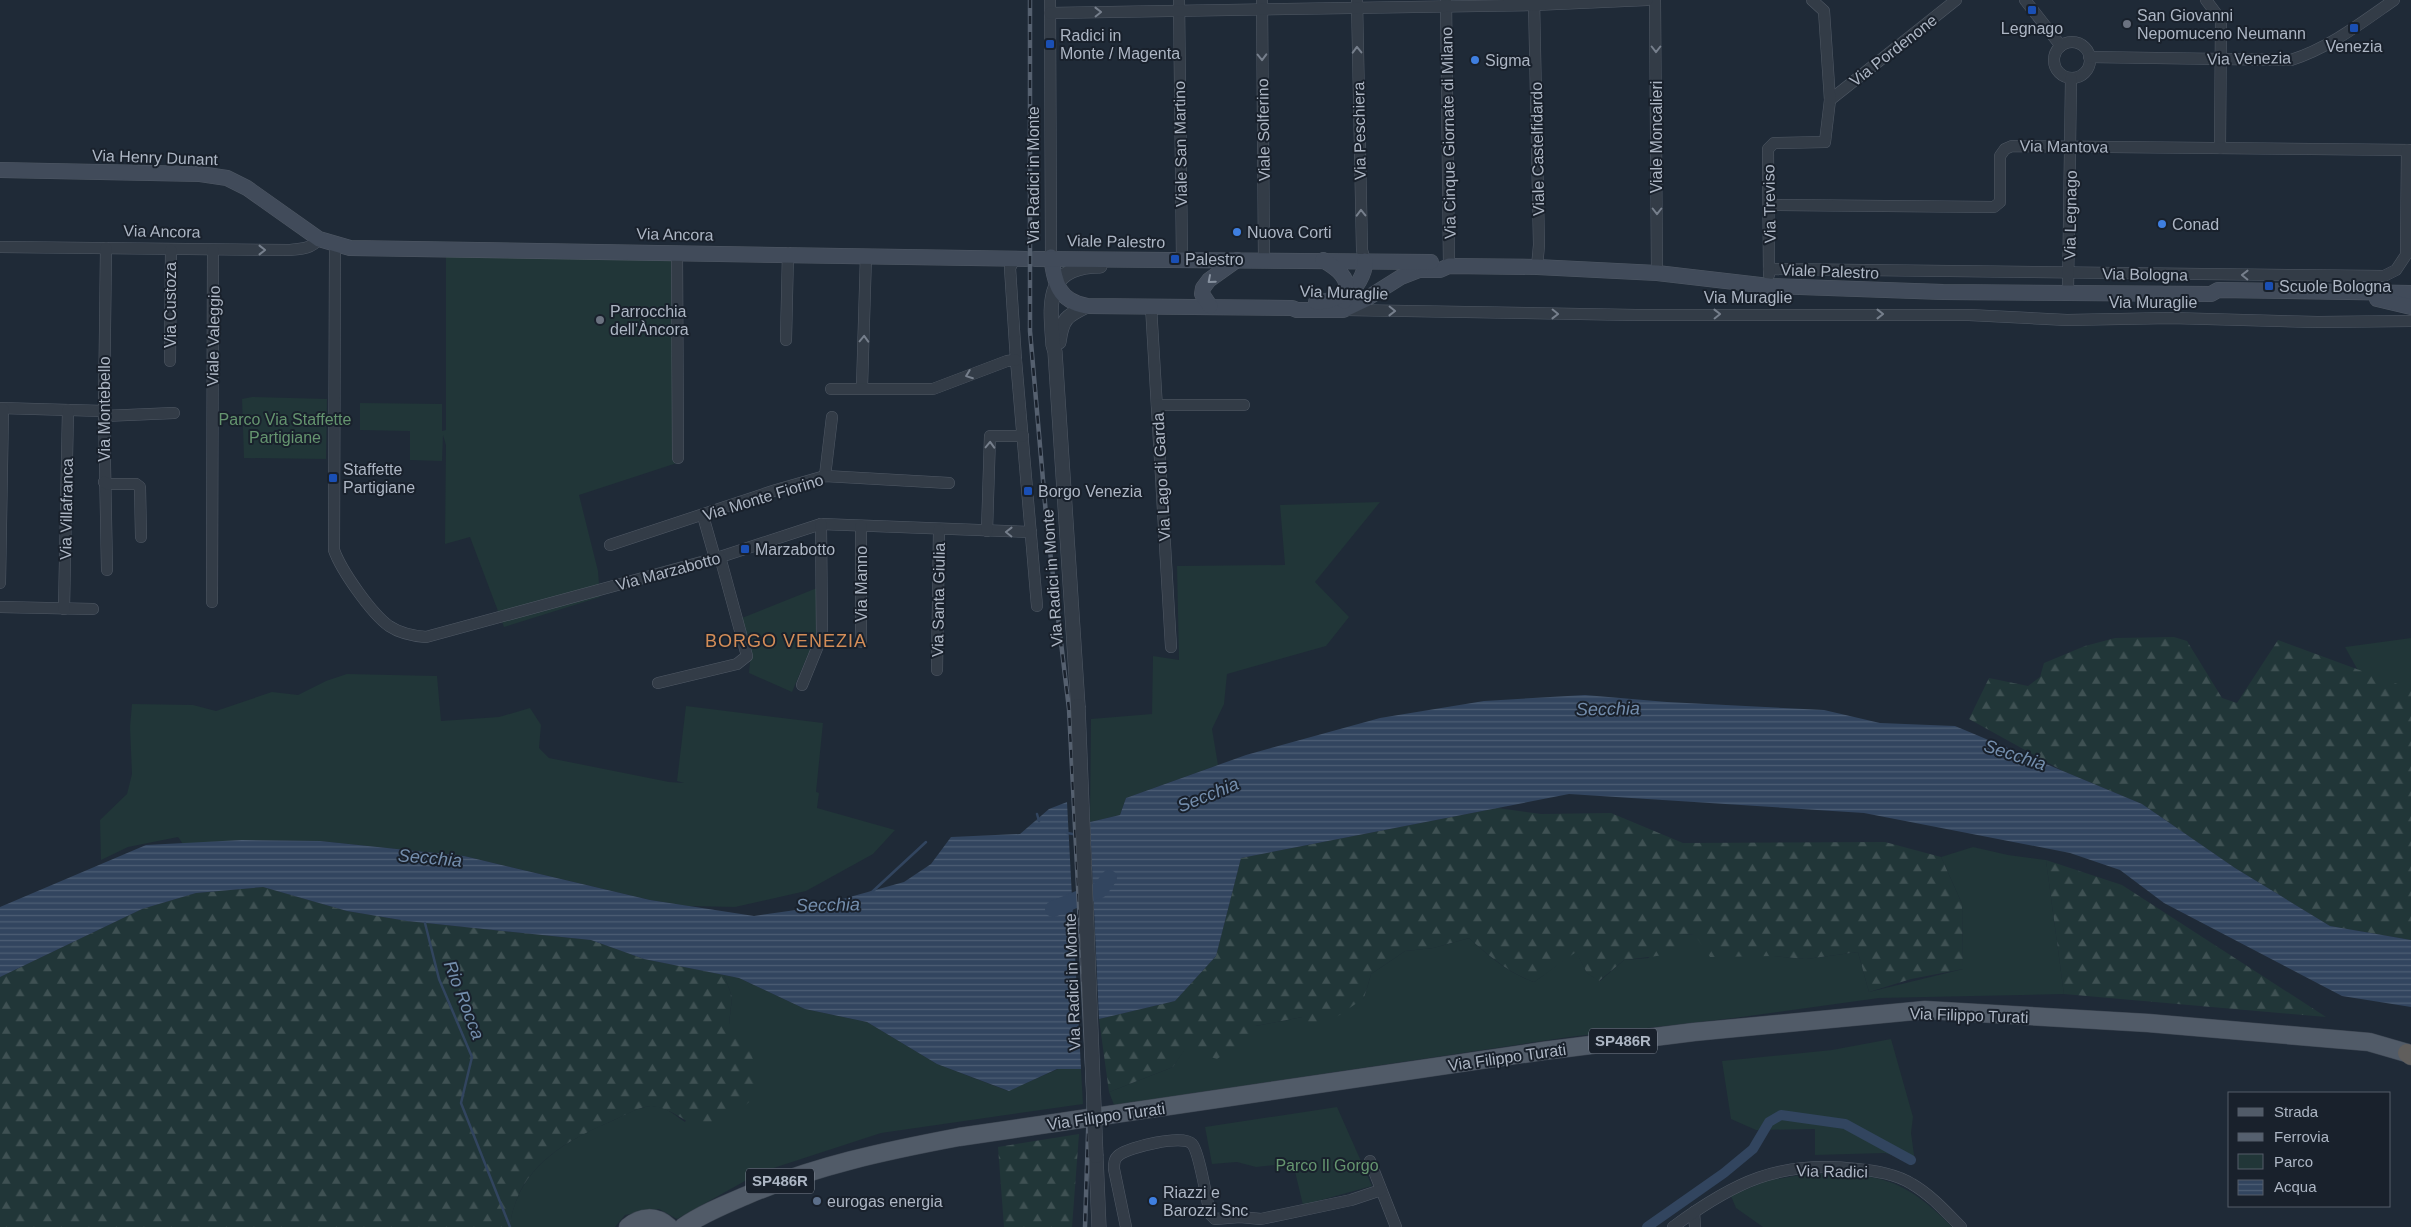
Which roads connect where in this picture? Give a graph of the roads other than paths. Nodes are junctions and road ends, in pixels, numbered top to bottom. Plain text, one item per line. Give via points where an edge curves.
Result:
1 (1050, 0) edge
2 (1647, 0) edge
3 (1656, 0) edge
4 (1812, 0) edge
5 (1956, 0) edge
6 (2025, 0) edge
7 (2207, 0) edge
8 (2394, 0) edge
9 (1534, 2) edge
10 (1446, 3) edge
11 (1262, 4) edge
12 (1357, 4) edge
13 (1179, 5) edge
14 (1050, 13) junction
15 (2061, 46) junction
16 (2089, 57) junction
17 (2222, 60) junction
18 (2071, 78) junction
19 (1830, 100) junction
20 (2072, 147) junction
21 (2220, 148) junction
22 (2409, 150) edge
23 (0, 170) edge
24 (1769, 205) junction
25 (319, 239) junction
26 (335, 245) junction
27 (0, 247) edge
28 (106, 248) junction
29 (171, 250) junction
30 (214, 250) junction
31 (677, 252) junction
32 (788, 254) junction
33 (866, 255) junction
34 (1051, 257) junction
35 (1138, 258) junction
36 (1025, 259) junction
37 (1182, 259) junction
38 (1237, 260) junction
39 (1323, 260) junction
40 (1264, 261) junction
41 (1365, 261) junction
42 (1449, 266) junction
43 (1537, 267) junction
44 (1770, 269) junction
45 (1657, 273) junction
46 (2069, 273) junction
47 (1056, 285) junction
48 (1769, 286) junction
49 (2068, 292) junction
50 (2411, 293) edge
51 (2212, 294) junction
52 (1086, 306) junction
53 (1151, 306) junction
54 (1210, 306) junction
55 (1251, 306) junction
56 (2411, 307) edge
57 (1292, 308) junction
58 (1344, 310) junction
59 (2411, 322) edge
60 (786, 340) dead end
61 (1055, 352) junction
62 (1016, 360) junction
63 (170, 361) dead end
64 (862, 387) junction
65 (831, 389) dead end
66 (1157, 405) junction
67 (1244, 405) dead end
68 (2, 408) edge
69 (68, 410) junction
70 (104, 413) junction
71 (174, 413) dead end
72 (832, 417) dead end
73 (1023, 436) junction
74 (678, 458) dead end
75 (825, 476) junction
76 (104, 482) junction
77 (949, 483) dead end
78 (703, 516) junction
79 (821, 524) junction
80 (860, 526) junction
81 (939, 530) junction
82 (987, 531) junction
83 (1031, 532) junction
84 (141, 537) dead end
85 (610, 545) dead end
86 (718, 557) junction
87 (107, 570) dead end
88 (0, 583) edge
89 (212, 602) dead end
90 (0, 606) edge
91 (1037, 606) dead end
92 (64, 609) junction
93 (94, 609) dead end
94 (861, 642) dead end
95 (1171, 647) dead end
96 (937, 670) dead end
97 (658, 683) dead end
98 (802, 685) dead end
99 (2410, 1054) edge
100 (1370, 1161) dead end
101 (1381, 1190) junction
102 (1694, 1212) junction
103 (1209, 1221) edge
104 (628, 1227) edge
105 (669, 1227) edge
106 (683, 1227) edge
107 (1099, 1227) edge
108 (1126, 1227) edge
109 (1396, 1227) edge
110 (1673, 1227) edge
111 (1695, 1227) edge
112 (1961, 1227) edge

1 - 14 street, Via Radici in Monte
2 - 9 street
3 -> 45 street, Viale Moncalieri
4 - 19 street, Via Treviso via 1824,11
5 - 19 street, Via Pordenone
6 - 15 street
7 - 17 street via 2221,20
8 - 17 street, Via Venezia via 2310,54 2291,60
9 - 10 street
9 - 43 street, Viale Castelfidardo
10 - 12 street
10 - 42 street, Via Cinque Giornate di Milano
11 - 12 street
11 - 13 street
11 -> 40 street, Viale Solferino
41 -> 12 street, Via Peschiera via 1362,250
14 -> 13 street
13 - 37 street, Viale San Martino
14 - 34 street, Via Radici in Monte
15 - 16 street via 2071,42 2078,44
15 - 18 street via 2055,53 2054,64 2059,73
16 - 17 street, Via Venezia
16 - 18 street via 2085,71
17 - 21 street
18 - 20 street, Via Legnago
19 - 24 street, Via Treviso via 1825,142 1774,142 1768,149
20 - 21 street, Via Mantova
20 - 24 street, Via Mantova via 2012,146 2005,149 2000,156 2000,202 1994,207
20 - 46 street, Via Legnago
21 - 22 street, Via Mantova
22 -> 46 street, Via Bologna via 2406,254 2401,265 2390,275
23 - 25 main road, Via Henry Dunant via 200,174 227,178 247,188
24 - 44 street, Via Treviso
25 - 26 main road, Via Henry Dunant
30 -> 25 street, Via Ancora via 305,249
26 - 31 main road, Via Ancora via 350,248
26 - 86 street, Via Marzabotto via 332,540 338,562 381,619 402,633 426,637
27 - 28 street, Via Ancora
28 - 29 street, Via Ancora
28 - 70 street, Via Montebello
29 - 30 street, Via Ancora
29 - 63 street, Via Custoza
30 - 89 street, Viale Valeggio
31 - 32 main road, Via Ancora
31 - 74 street
32 - 33 main road, Via Ancora
32 - 60 street
33 - 36 main road, Via Ancora
64 -> 33 street
34 - 35 main road, Viale Palestro
34 - 36 main road, Viale Palestro
34 - 47 main road, Via Radici in Monte
35 - 37 main road, Viale Palestro
35 - 47 street via 1118,266 1078,268
36 - 62 street via 1020,356
37 - 38 main road, Viale Palestro
38 - 40 main road, Viale Palestro
38 -> 54 main road via 1205,283 1202,294
39 - 40 main road, Viale Palestro
39 - 41 main road, Viale Palestro
39 - 55 main road via 1343,275 1346,283 1337,299 1329,302 1259,302
41 - 42 main road, Viale Palestro via 1439,262
41 - 57 main road via 1359,282 1344,302
42 - 43 main road, Viale Palestro
42 - 58 main road, Viale Palestro via 1440,270 1419,270 1401,277
43 - 45 main road, Viale Palestro
44 - 46 street, Via Bologna
44 - 48 street, Via Treviso
45 - 48 main road, Viale Palestro
46 - 49 street, Via Legnago
47 - 52 main road, Via Muraglie via 1074,304
47 - 61 street, Via Radici in Monte via 1050,300
48 - 49 main road, Viale Palestro via 1943,292
49 - 51 main road, Viale Palestro
50 - 51 main road, Viale Palestro via 2218,290
51 - 56 main road, Viale Palestro via 2218,298 2378,299
52 - 53 main road, Via Muraglie
52 - 61 street via 1061,325 1059,346
53 - 54 main road, Via Muraglie
53 - 66 street, Via Lago di Garda
54 - 55 main road, Via Muraglie
55 - 57 main road, Via Muraglie
57 - 58 main road, Via Muraglie
58 -> 59 street, Via Muraglie
61 - 107 street, Via Radici in Monte, bridge via 1078,706
62 -> 64 street via 933,389
62 - 73 street
64 - 65 street
66 - 67 street
66 - 95 street, Via Lago di Garda
68 - 69 street
68 - 88 street
69 - 70 street
69 - 92 street, Via Villafranca
70 - 71 street
70 - 76 street, Via Montebello
72 - 75 street
82 -> 73 street via 990,436
73 - 83 street
75 - 77 street, Via Monte Fiorino
75 - 78 street, Via Monte Fiorino
76 - 84 street via 140,487
76 - 87 street, Via Montebello
78 - 85 street, Via Monte Fiorino
78 - 86 street
79 - 80 street, Via Marzabotto
79 - 86 street, Via Marzabotto
79 - 98 street via 822,636
80 - 81 street, Via Marzabotto
80 - 94 street, Via Manno
81 - 82 street, Via Marzabotto
81 - 96 street, Via Santa Giulia
83 -> 82 street, Via Marzabotto
83 - 91 street
86 - 97 street via 747,656 736,664
90 - 92 street
92 - 93 street
99 - 106 main road, Via Filippo Turati / SP486R via 2369,1042 2148,1023 1925,1010 1694,1032 1534,1052 911,1146 844,1161 778,1182 696,1218
100 - 101 street
101 - 103 street via 1351,1200 1261,1219 1240,1217
101 - 109 street
102 - 110 street, Via Radici
102 - 111 street
102 - 112 street, Via Radici via 1733,1188 1773,1172 1814,1167 1844,1168 1883,1172 1911,1183
103 - 108 street via 1196,1149 1188,1141 1180,1139 1135,1148 1119,1154 1114,1160
104 - 105 main road via 643,1218 652,1218

